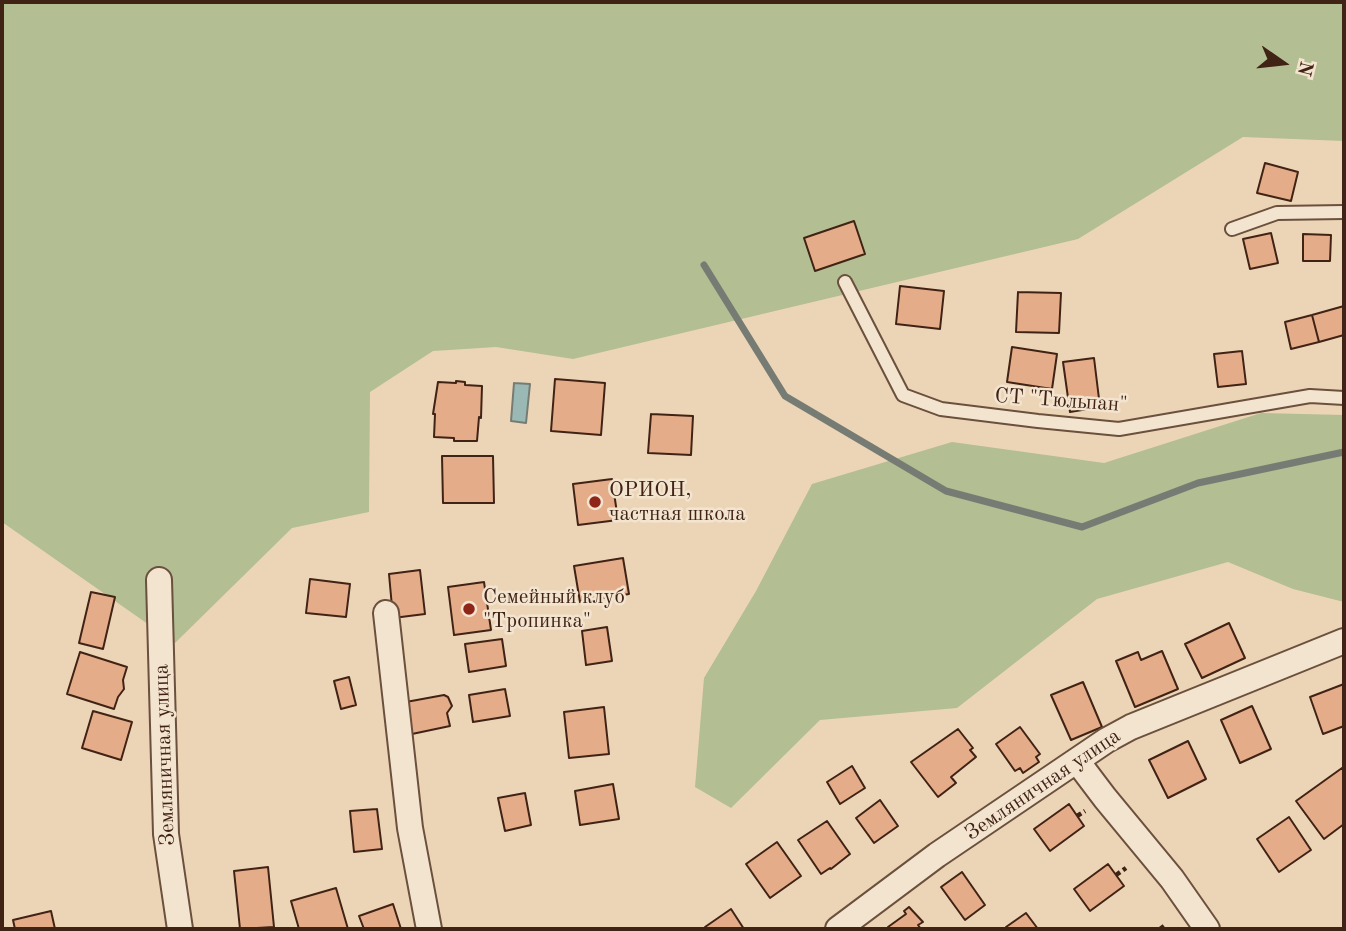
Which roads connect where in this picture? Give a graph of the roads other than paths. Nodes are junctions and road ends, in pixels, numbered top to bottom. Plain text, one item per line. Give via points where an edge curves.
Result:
1 (1344, 212) edge
2 (1232, 229) dead end
3 (845, 282) dead end
4 (1344, 398) edge
5 (159, 580) dead end
6 (386, 613) dead end
7 (1344, 640) edge
8 (1077, 761) junction
9 (180, 929) edge
10 (429, 929) edge
11 (838, 929) edge
12 (1207, 929) edge

1 - 2 lane via 1277,213
3 - 4 lane, СТ "Тюльпан" via 903,395 941,409 1119,429 1310,396
5 - 9 street, Земляничная улица via 166,834
6 - 10 street via 410,828
7 - 8 street, Земляничная улица via 1131,727
8 - 11 street, Земляничная улица via 937,855
8 - 12 street

